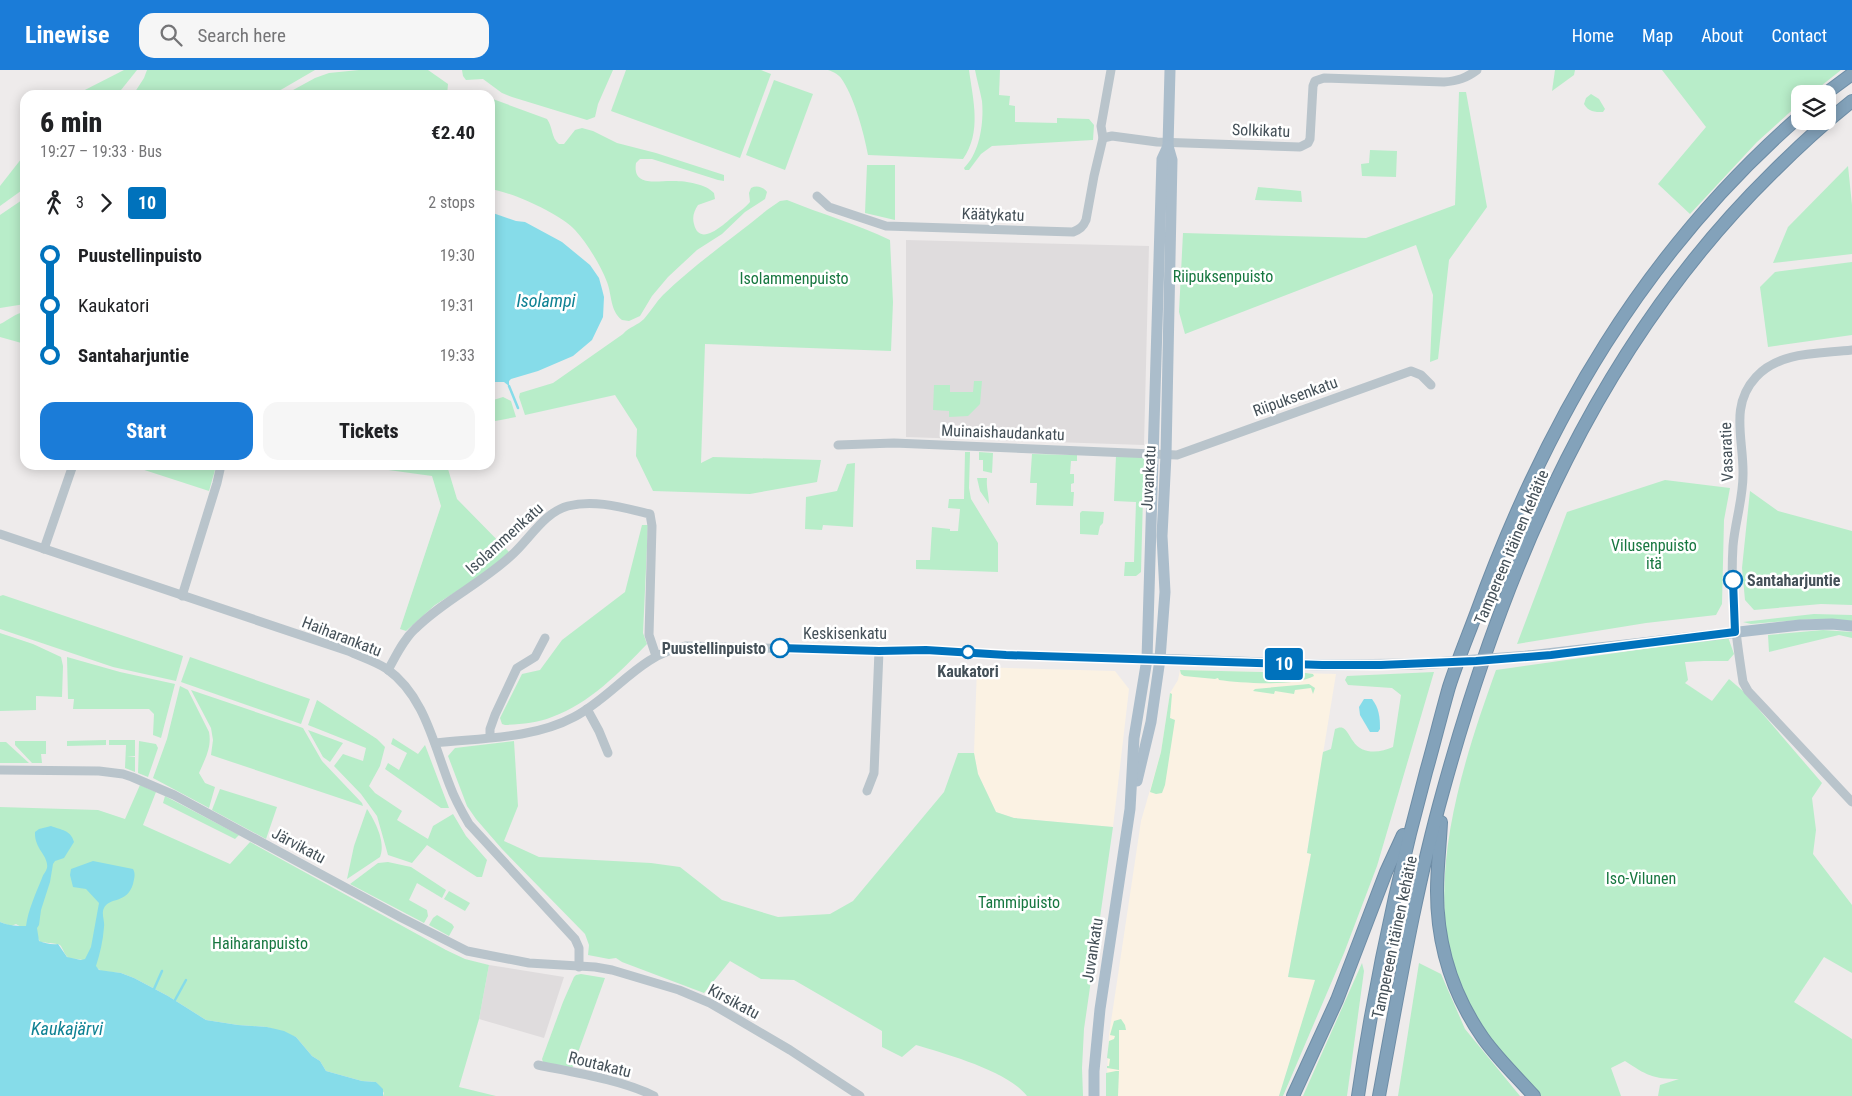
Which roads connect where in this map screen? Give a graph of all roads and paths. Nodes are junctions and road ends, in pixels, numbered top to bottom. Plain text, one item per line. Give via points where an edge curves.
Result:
1 (1111, 70) edge
2 (1170, 70) edge
3 (1477, 70) edge
4 (1852, 74) edge
5 (1836, 86) edge
6 (1852, 101) edge
7 (1791, 124) edge
8 (1103, 138) junction
9 (1168, 144) junction
10 (817, 196) dead end
11 (1852, 350) edge
12 (1431, 385) dead end
13 (838, 445) dead end
14 (1152, 454) junction
15 (1166, 455) junction
16 (71, 470) edge
17 (220, 470) edge
18 (0, 534) edge
19 (44, 549) junction
20 (182, 596) junction
21 (1852, 626) edge
22 (1735, 632) junction
23 (545, 638) dead end
24 (879, 651) junction
25 (656, 656) junction
26 (1147, 659) junction
27 (1160, 659) junction
28 (388, 670) junction
29 (587, 709) junction
30 (490, 737) junction
31 (435, 743) junction
32 (608, 753) dead end
33 (0, 770) edge
34 (867, 791) dead end
35 (1442, 792) junction
36 (1852, 802) edge
37 (1417, 806) junction
38 (1130, 809) junction
39 (579, 966) junction
40 (538, 1065) dead end
41 (654, 1096) edge
42 (860, 1096) edge
43 (1094, 1096) edge
44 (1292, 1096) edge
45 (1358, 1096) edge
46 (1379, 1096) edge
47 (1534, 1096) edge

1 - 8 street, Käätykatu
2 - 9 main road, Juvankatu
3 - 9 street, Solkikatu via 1462,79 1444,82 1315,80 1310,139 1300,147
4 - 5 highway
6 - 35 highway, Tampereen itäinen kehätie via 1786,160 1712,237 1668,292 1615,369 1556,478 1508,589
7 - 37 highway, Tampereen itäinen kehätie via 1730,182 1656,268 1567,410 1512,520 1488,581 1450,686
8 - 9 street, Solkikatu via 1112,136
8 - 10 street, Käätykatu via 1086,220 1073,232 886,226 829,207
9 - 14 main road, Juvankatu via 1162,159
9 - 15 main road, Juvankatu via 1172,160
11 - 22 street, Vasaratie via 1793,356 1764,365 1747,389 1739,412 1743,476 1733,548
12 - 15 street, Riipuksenkatu via 1411,371 1178,455
13 - 14 street, Muinaishaudankatu via 894,443
14 - 15 street, Muinaishaudankatu
14 - 26 main road, Juvankatu
15 - 27 main road, Juvankatu via 1162,536 1165,592
16 - 19 street
17 - 20 street
18 - 19 street, Haiharankatu
19 - 20 street, Haiharankatu
20 - 28 street, Haiharankatu via 348,652
21 - 22 main road via 1814,624
22 - 27 main road, bridge via 1529,656 1421,664 1322,665
22 - 36 street, Vasaratie via 1743,682 1748,691
23 - 30 street via 535,657 517,668 490,729
24 - 25 street, Keskisenkatu via 686,646
24 - 26 street, Keskisenkatu
24 - 34 street via 874,773
25 - 28 street, Isolammenkatu via 649,635 650,514 587,502 566,506 550,515 501,565 435,611 404,642
25 - 29 street, Keskisenkatu
26 - 27 main road, Keskisenkatu
26 - 38 main road, Juvankatu via 1134,738
27 - 38 main road, Juvankatu via 1152,722
28 - 31 street, Haiharankatu via 416,701
29 - 30 street, Keskisenkatu via 546,729
29 - 32 street
30 - 31 street, Keskisenkatu
31 - 39 street, Haiharankatu via 454,796 469,824 575,939 579,948
33 - 39 street, Järvikatu via 124,774 174,795 467,951 529,963
35 - 46 highway, Tampereen itäinen kehätie via 1411,925
35 - 47 highway via 1437,891 1446,960 1461,1001 1480,1033
37 - 44 highway via 1386,872 1337,1000
37 - 45 highway, Tampereen itäinen kehätie via 1389,921
38 - 43 main road, Juvankatu via 1100,1009
39 - 42 street, Kirsikatu via 612,970 710,1003
40 - 41 street, Routakatu via 613,1082

